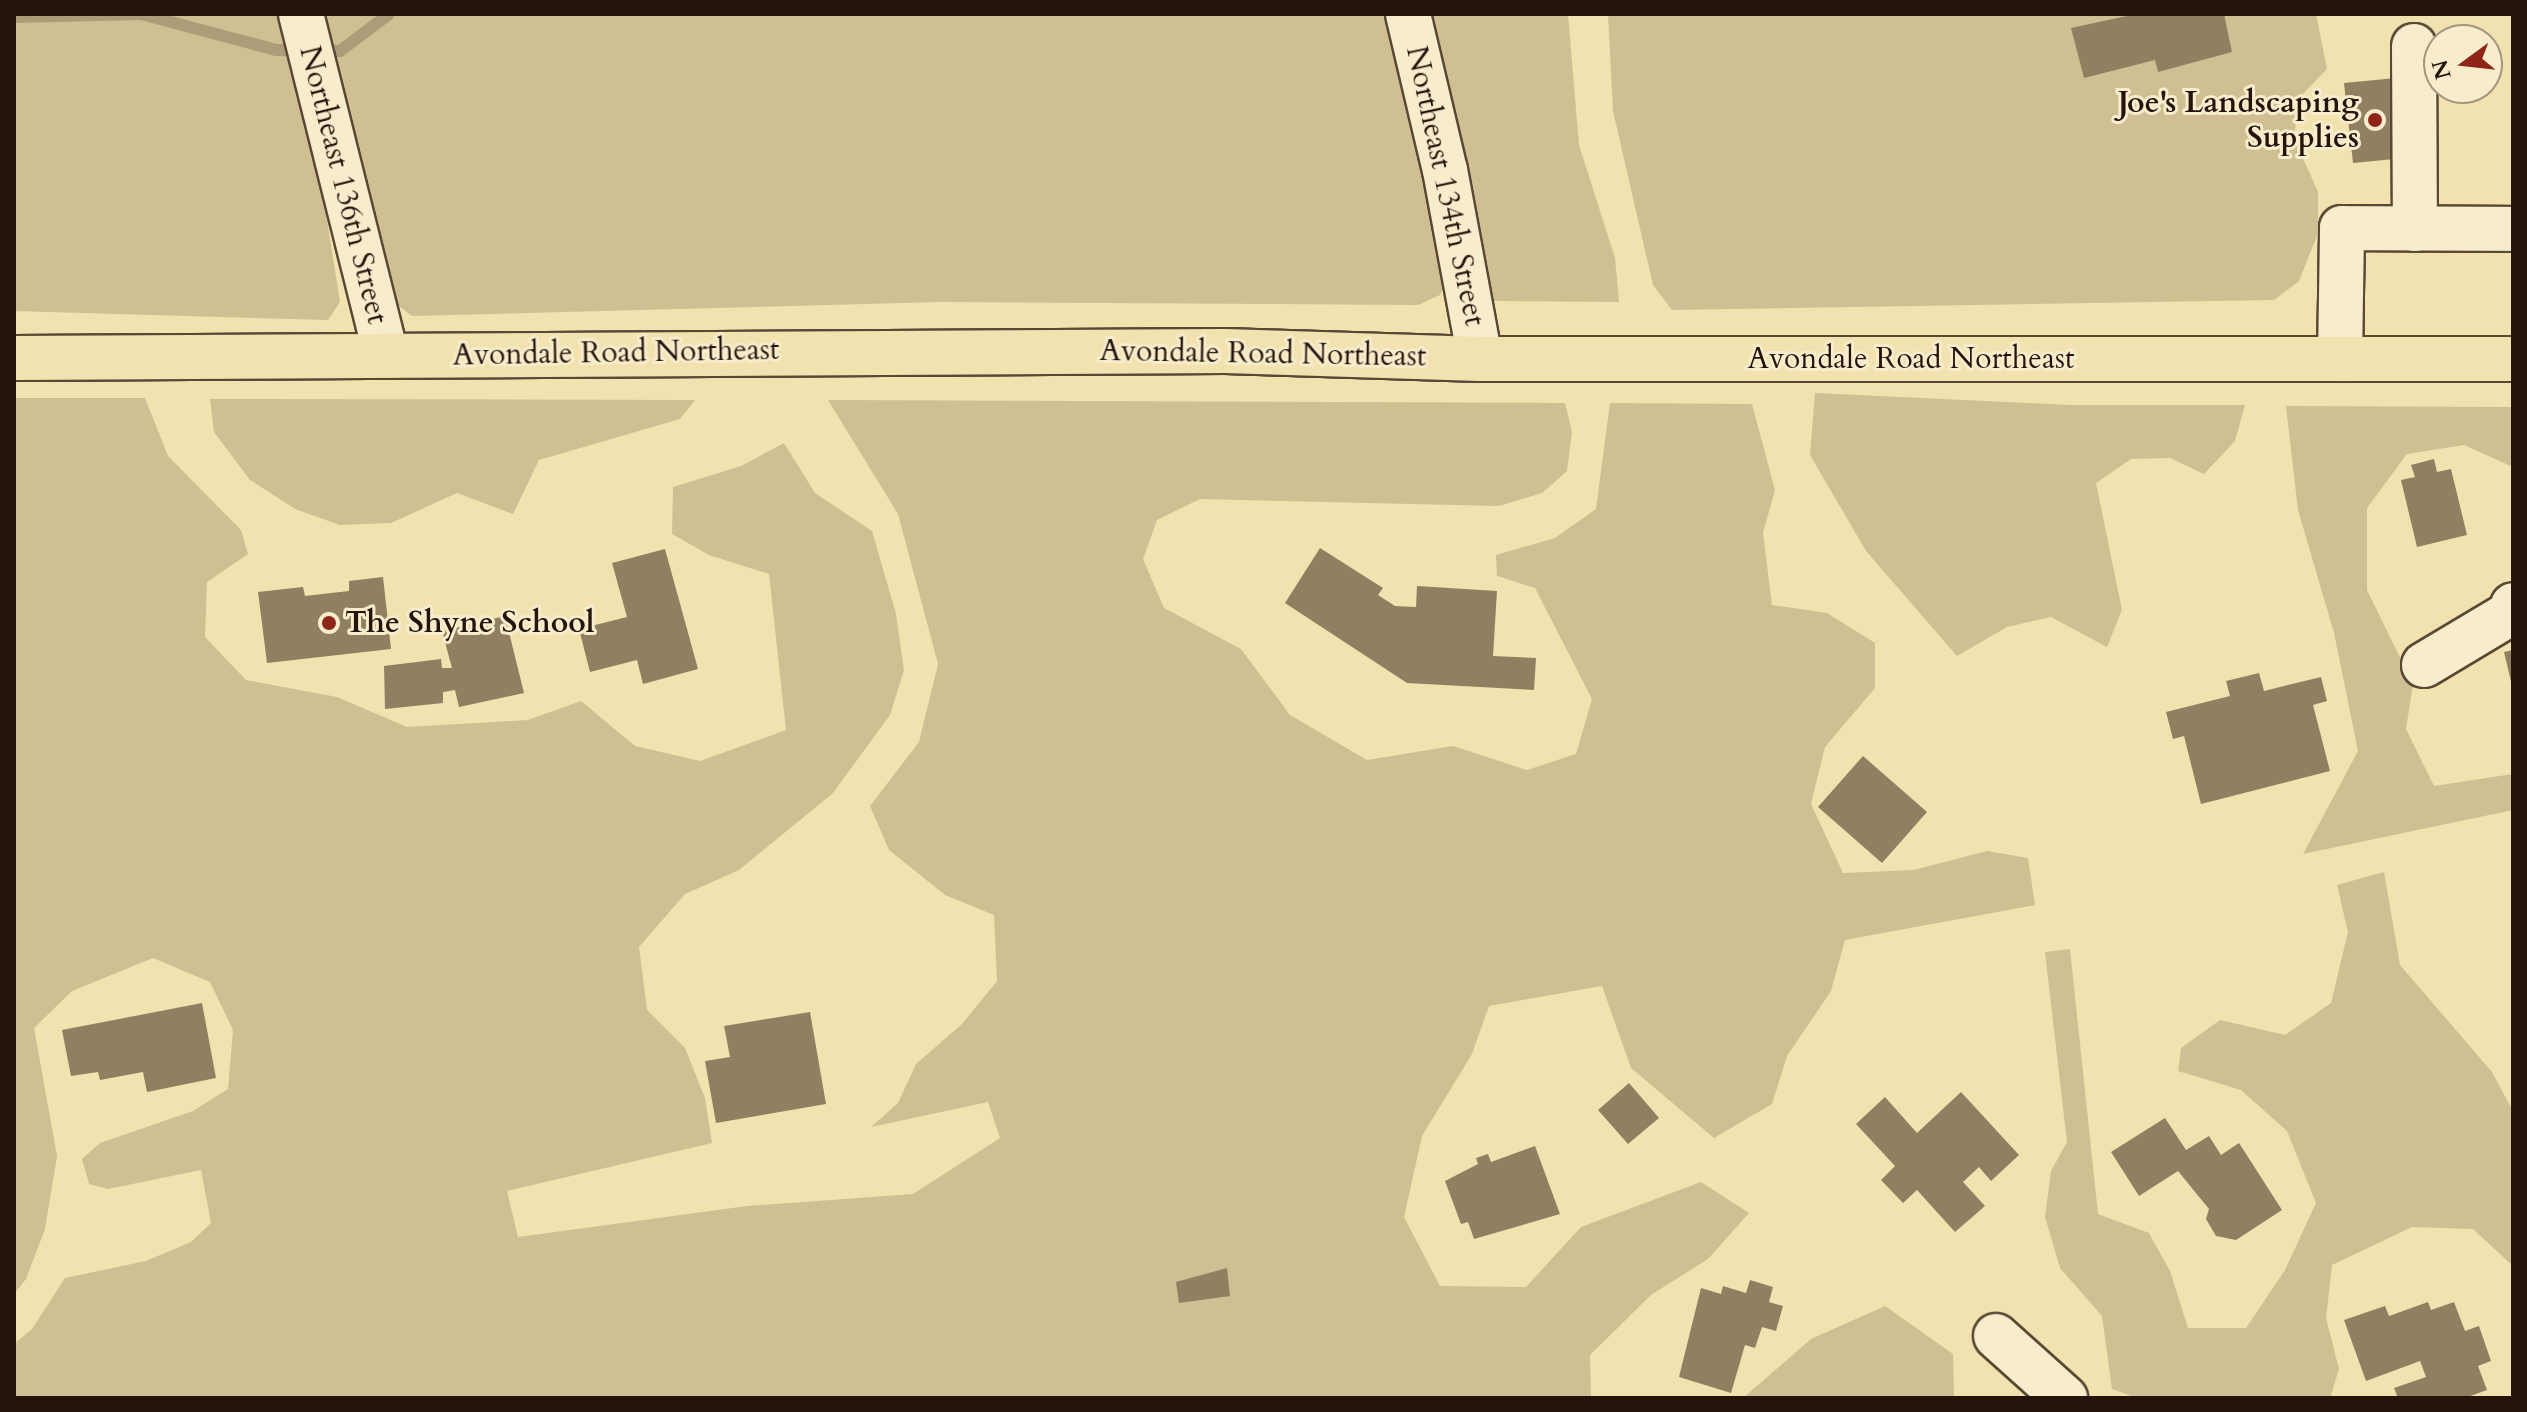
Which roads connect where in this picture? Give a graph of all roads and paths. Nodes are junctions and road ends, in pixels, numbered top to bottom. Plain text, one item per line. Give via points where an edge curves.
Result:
1 (1408, 14) edge
2 (307, 42) edge
3 (2414, 46) dead end
4 (2415, 229) junction
5 (2513, 229) edge
6 (386, 356) junction
7 (14, 358) edge
8 (1480, 359) junction
9 (2340, 359) junction
10 (2513, 359) edge
11 (2513, 605) edge
12 (2424, 665) dead end
13 (1996, 1336) dead end
14 (2065, 1398) edge

1 - 8 street, Northeast 134th Street via 1445,170
2 - 6 street, Northeast 136th Street
3 - 4 street
4 - 5 street
4 - 9 street via 2342,228
6 - 7 main road, Avondale Road Northeast
6 - 8 main road, Avondale Road Northeast via 1225,351
8 - 9 main road, Avondale Road Northeast
9 - 10 main road, Avondale Road Northeast
11 - 12 street via 2511,613
13 - 14 street

